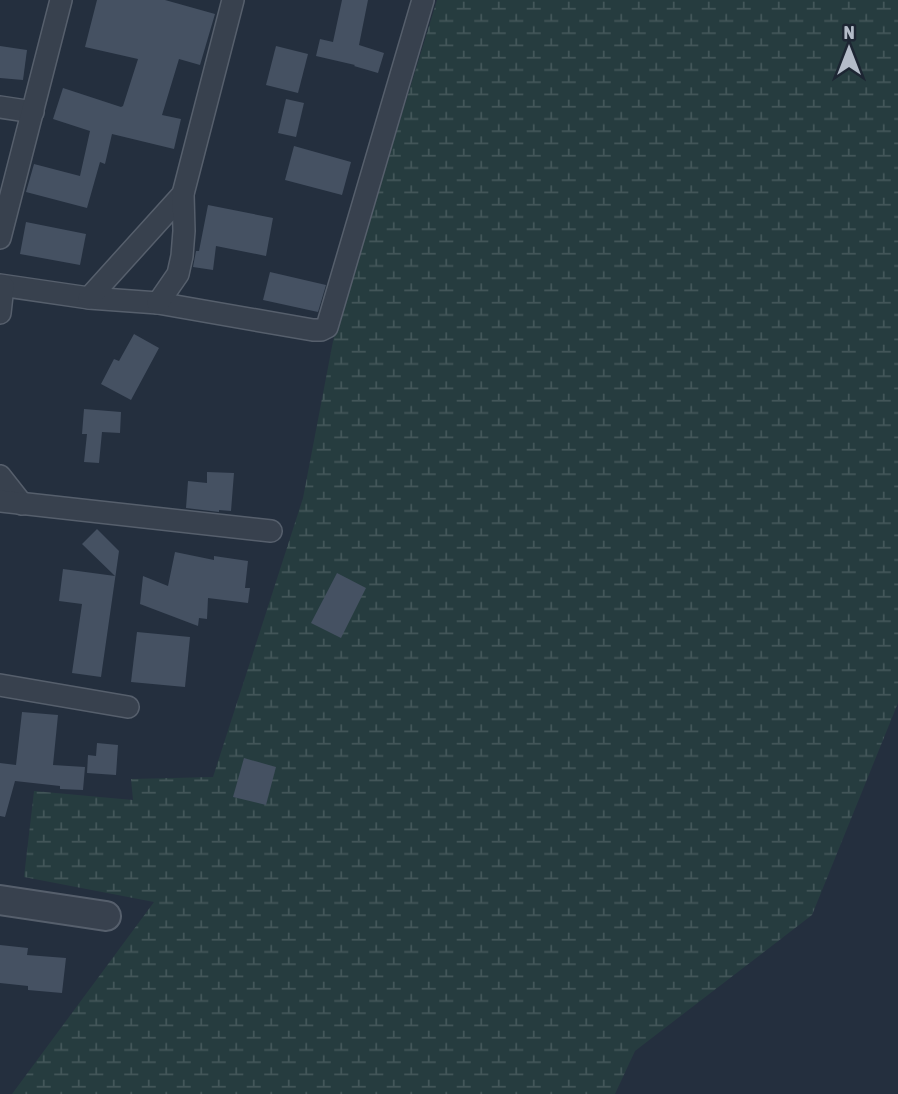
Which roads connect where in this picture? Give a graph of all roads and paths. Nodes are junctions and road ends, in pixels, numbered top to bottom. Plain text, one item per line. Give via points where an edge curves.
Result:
1 (233, 0) edge
2 (423, 0) edge
3 (57, 1) edge
4 (0, 107) edge
5 (33, 112) junction
6 (183, 194) junction
7 (0, 238) edge
8 (1, 285) edge
9 (89, 298) junction
10 (159, 303) junction
11 (0, 313) edge
12 (0, 477) edge
13 (0, 501) edge
14 (22, 504) junction
15 (271, 531) dead end
16 (0, 685) edge
17 (128, 707) dead end
18 (0, 900) edge
19 (106, 916) dead end

1 - 6 street
2 - 10 street via 327,327 313,330
3 - 5 street
4 - 5 street
5 - 7 street
6 - 9 street
6 - 10 street via 182,256 178,274
8 - 9 street
8 - 11 street
9 - 10 street
12 - 14 street
13 - 14 street
14 - 15 street
16 - 17 street
18 - 19 street

